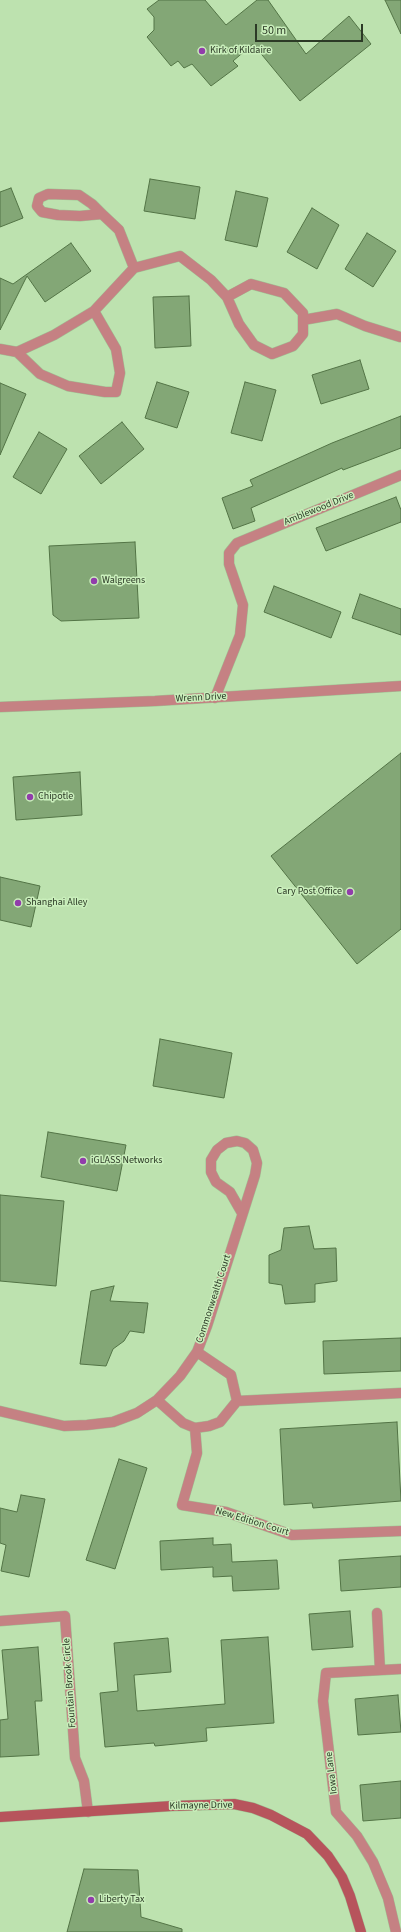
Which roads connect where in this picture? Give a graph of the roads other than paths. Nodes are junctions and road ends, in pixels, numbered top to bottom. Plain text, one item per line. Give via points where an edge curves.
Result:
1 (102, 214) junction
2 (134, 268) junction
3 (227, 297) junction
4 (94, 311) junction
5 (303, 320) junction
6 (400, 337) edge
7 (0, 349) edge
8 (17, 352) junction
9 (401, 475) edge
10 (401, 686) edge
11 (215, 698) junction
12 (0, 707) edge
13 (242, 1213) junction
14 (197, 1352) junction
15 (401, 1393) edge
16 (157, 1400) junction
17 (237, 1401) junction
18 (0, 1411) edge
19 (195, 1428) junction
20 (401, 1531) edge
21 (377, 1613) dead end
22 (0, 1621) edge
23 (401, 1669) edge
24 (380, 1670) junction
25 (88, 1812) junction
26 (0, 1817) edge
27 (361, 1932) edge
28 (396, 1932) edge

1 - 1 street via 80,216 42,212 38,206 39,198 48,194 79,195
1 - 2 street via 119,230
2 - 3 street via 180,256 211,280
2 - 4 street
3 - 5 street via 251,284 284,293 303,313
3 - 5 street via 239,324 254,345 272,354 293,346 303,334
4 - 8 street via 54,335
4 - 8 street via 116,349 120,373 116,392 68,386 40,374
5 - 6 street via 337,314
7 - 8 street
9 - 11 street, Amblewood Drive via 237,543 229,553 229,564 243,605 240,635
10 - 11 street, Wrenn Drive
11 - 12 street, Wrenn Drive
13 - 13 street, Commonwealth Court via 257,1163 253,1150 237,1141 226,1143 217,1150 211,1160 211,1172 216,1182 230,1192
13 - 14 street, Commonwealth Court via 208,1326
14 - 16 street, Commonwealth Court via 180,1376
14 - 17 street via 232,1375
15 - 17 street
16 - 18 street, Commonwealth Court via 136,1413 113,1422 87,1425 64,1426
16 - 19 street via 183,1423
17 - 19 street via 220,1422
19 - 20 street, New Edition Court via 197,1453 182,1505 226,1512 292,1535
21 - 24 street
22 - 25 street, Fountain Brook Circle via 65,1616 75,1758 84,1782
23 - 24 street, Iowa Lane
24 - 28 street, Iowa Lane via 326,1673 323,1701 336,1812 357,1836 373,1862 388,1898
25 - 26 street, Kilmayne Drive
25 - 27 street, Kilmayne Drive via 234,1804 271,1815 307,1834 328,1856 350,1896

